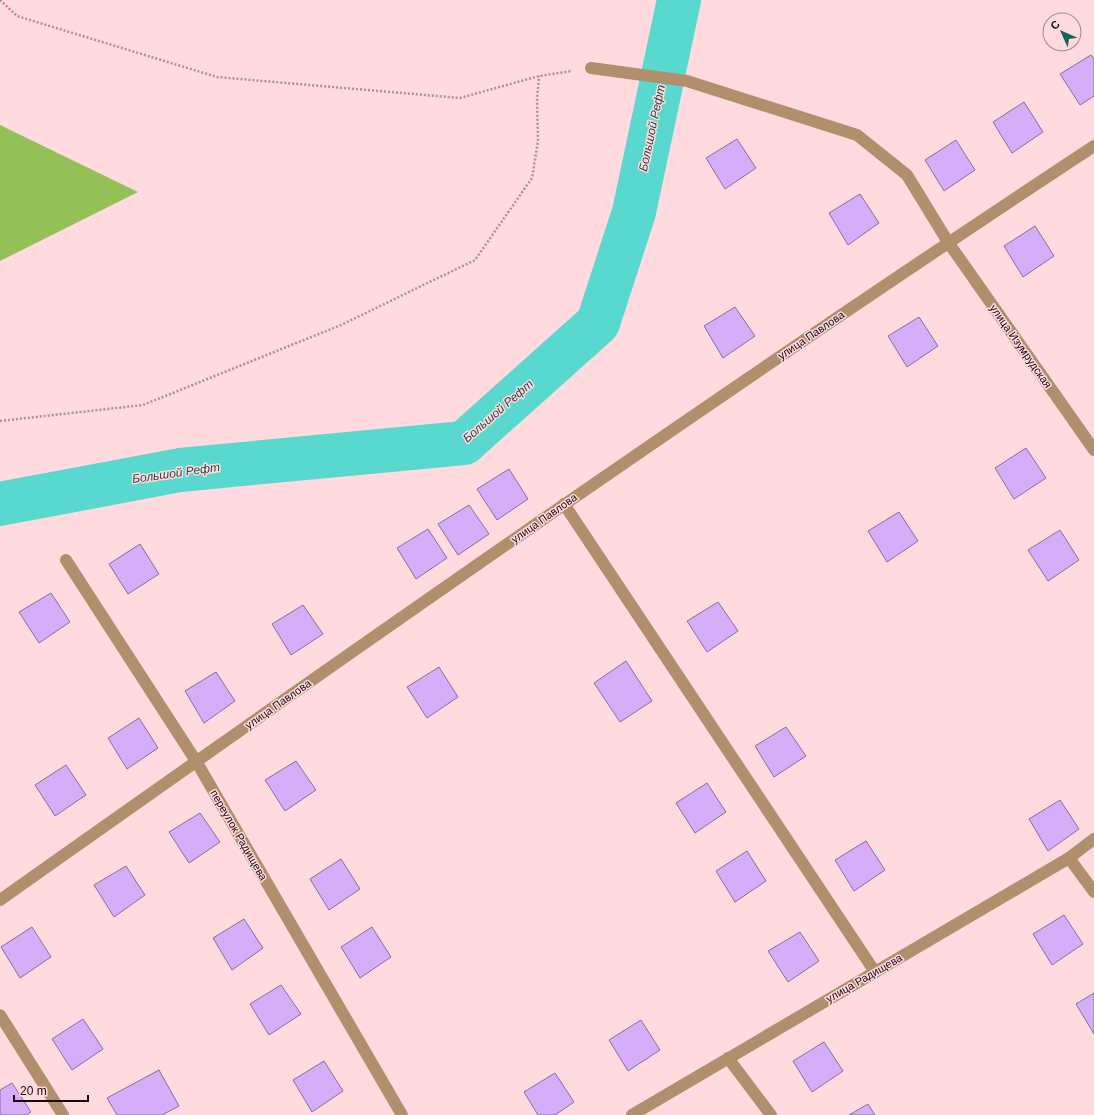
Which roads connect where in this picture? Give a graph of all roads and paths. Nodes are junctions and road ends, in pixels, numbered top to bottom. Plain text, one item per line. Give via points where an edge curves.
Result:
1 (0, 0) edge
2 (591, 68) joint
3 (539, 76) junction
4 (1094, 146) edge
5 (948, 242) junction
6 (0, 421) edge
7 (1094, 450) edge
8 (564, 504) junction
9 (66, 560) dead end
10 (196, 761) junction
11 (1094, 838) edge
12 (1069, 858) junction
13 (1094, 892) edge
14 (0, 900) edge
15 (875, 972) junction
16 (0, 1015) edge
17 (728, 1058) junction
18 (63, 1115) edge
19 (402, 1115) edge
20 (632, 1115) edge
21 (771, 1115) edge

1 - 3 path via 17,16 218,77 460,98
2 - 3 path
2 - 5 street, улица Изумрудская via 686,81 857,135 907,175
3 - 6 path via 538,141 532,178 474,260 341,325 143,405
4 - 5 street, улица Павлова
5 - 7 street, улица Изумрудская
5 - 8 street, улица Павлова
8 - 10 street, улица Павлова
8 - 15 street
9 - 10 street, переулок Радищева
10 - 14 street, улица Павлова
10 - 19 street, переулок Радищева
11 - 12 street, улица Радищева
12 - 13 street
12 - 15 street, улица Радищева
15 - 17 street, улица Радищева
16 - 18 street
17 - 20 street, улица Радищева
17 - 21 street

